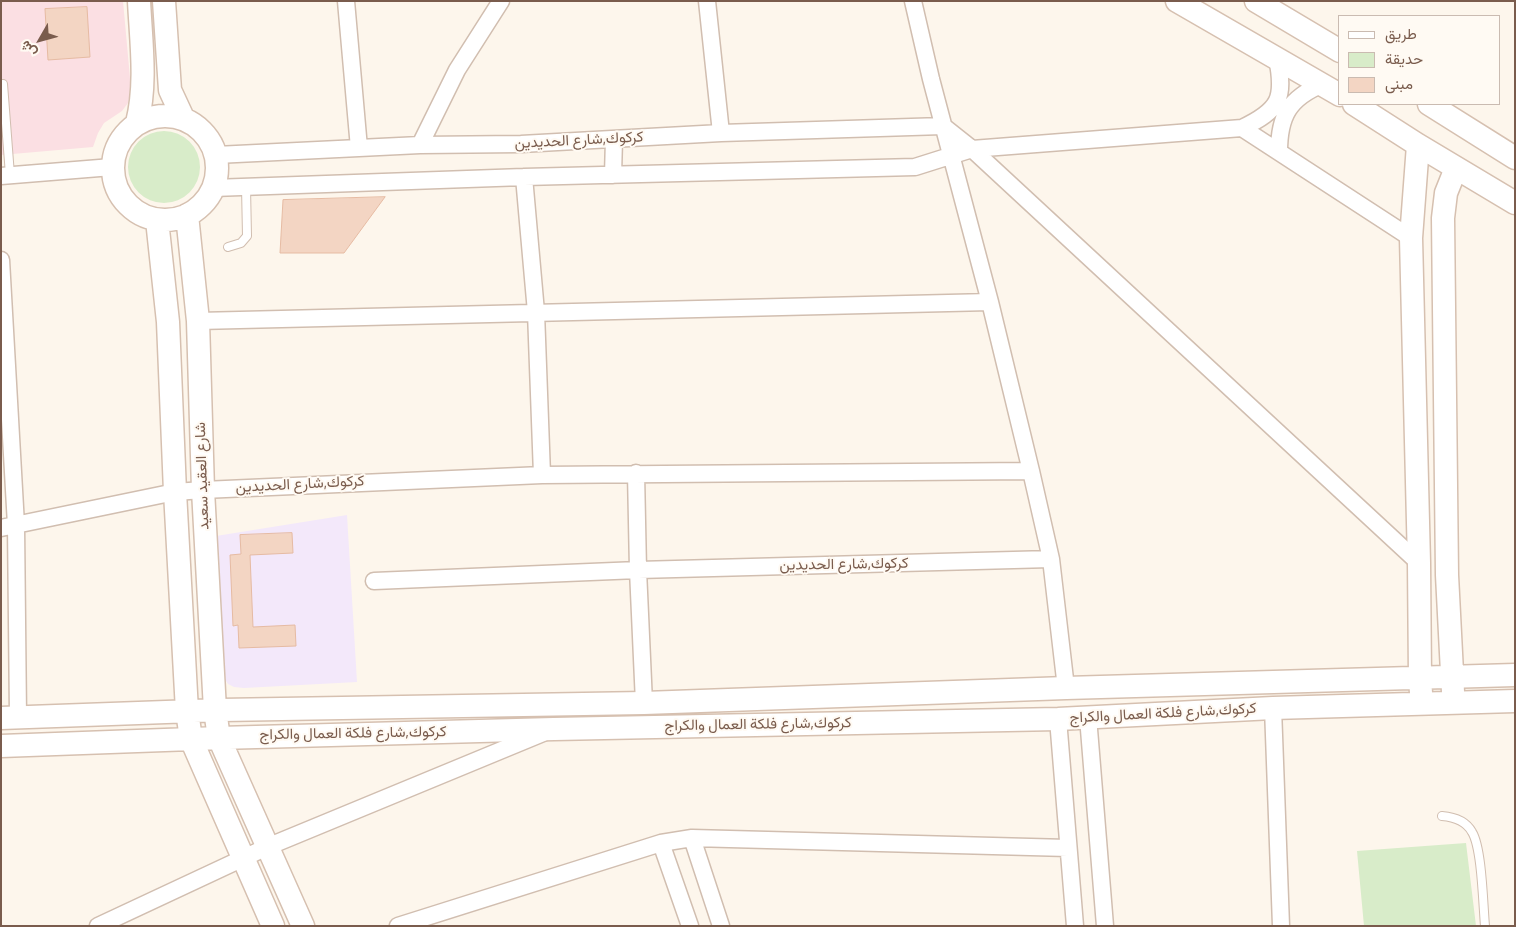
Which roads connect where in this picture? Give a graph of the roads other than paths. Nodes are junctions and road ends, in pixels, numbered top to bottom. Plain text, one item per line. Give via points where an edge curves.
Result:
1 (139, 1) edge
2 (164, 1) edge
3 (346, 1) edge
4 (707, 1) edge
5 (913, 1) edge
6 (1177, 1) edge
7 (500, 2) edge
8 (1270, 5) edge
9 (1338, 50) edge
10 (1277, 58) junction
11 (3, 84) dead end
12 (1332, 89) edge
13 (1356, 105) edge
14 (1431, 105) edge
15 (182, 118) junction
16 (136, 123) junction
17 (943, 126) junction
18 (1242, 128) junction
19 (721, 133) junction
20 (614, 139) junction
21 (1418, 145) junction
22 (420, 146) junction
23 (359, 148) junction
24 (972, 149) junction
25 (1511, 151) edge
26 (1279, 152) junction
27 (216, 155) junction
28 (951, 156) junction
29 (112, 167) junction
30 (1456, 168) junction
31 (613, 175) junction
32 (5, 176) edge
33 (524, 177) junction
34 (246, 187) junction
35 (213, 188) junction
36 (1515, 203) edge
37 (187, 215) junction
38 (157, 220) junction
39 (1411, 238) junction
40 (228, 247) dead end
41 (1, 260) edge
42 (2, 288) edge
43 (990, 302) junction
44 (536, 312) junction
45 (198, 321) junction
46 (5, 415) edge
47 (1031, 471) junction
48 (636, 473) junction
49 (542, 474) junction
50 (203, 490) junction
51 (175, 492) junction
52 (8, 526) edge
53 (1050, 559) junction
54 (1419, 563) junction
55 (638, 570) junction
56 (374, 582) dead end
57 (1515, 675) edge
58 (1451, 678) junction
59 (1420, 679) junction
60 (1066, 688) junction
61 (1515, 701) edge
62 (644, 703) junction
63 (1423, 704) junction
64 (1455, 704) junction
65 (1273, 708) junction
66 (215, 710) junction
67 (188, 712) junction
68 (1088, 717) junction
69 (9, 718) edge
70 (1058, 718) junction
71 (554, 729) junction
72 (219, 738) junction
73 (191, 739) junction
74 (1, 746) edge
75 (1442, 816) dead end
76 (692, 838) junction
77 (662, 843) junction
78 (267, 847) junction
79 (1068, 848) junction
80 (242, 858) junction
81 (98, 926) edge
82 (273, 926) edge
83 (302, 926) edge
84 (398, 926) edge
85 (690, 926) edge
86 (721, 926) edge
87 (1075, 926) edge
88 (1105, 926) edge
89 (1281, 926) edge
90 (1485, 926) edge

1 - 16 street via 143,89
2 - 15 street via 170,90
3 - 23 street
4 - 19 street
5 - 17 street
6 - 10 street
7 - 22 street via 457,70
8 - 9 street
10 - 12 street
10 - 18 street via 1282,81 1280,95 1267,114
11 - 32 lane
12 - 26 street via 1300,95 1290,105 1280,126
13 - 21 street
14 - 25 street
15 - 16 street via 152,116
15 - 27 street via 204,132
16 - 29 street via 123,135 115,150
17 - 19 street, كركوك,شارع الحديدين
17 - 24 street
17 - 28 street
18 - 24 street
18 - 26 street
19 - 20 street, كركوك,شارع الحديدين
20 - 22 street, كركوك,شارع الحديدين
20 - 31 street
21 - 30 street
21 - 39 street
22 - 23 street, كركوك,شارع الحديدين
23 - 27 street, كركوك,شارع الحديدين
24 - 28 street
24 - 54 street
26 - 39 street
27 - 35 street via 217,172
28 - 31 street via 915,167
28 - 43 street
29 - 32 street
29 - 38 street via 120,196 130,207
30 - 36 street
30 - 58 street via 1446,193 1443,218
31 - 33 street
33 - 34 street
33 - 44 street
34 - 35 street
34 - 40 lane via 247,236 241,243
35 - 37 street via 207,199
37 - 38 street
37 - 45 street, شارع العقيد سعيد
38 - 51 street, شارع العقيد سعيد via 168,322
39 - 54 street
41 - 42 street
42 - 46 street
43 - 44 street
43 - 47 street
44 - 45 street
44 - 49 street
45 - 50 street, شارع العقيد سعيد
46 - 52 street
47 - 48 street, كركوك,شارع الحديدين
47 - 53 street
48 - 49 street, كركوك,شارع الحديدين
48 - 55 street
49 - 50 street, كركوك,شارع الحديدين
50 - 51 street, كركوك,شارع الحديدين
50 - 66 street, شارع العقيد سعيد
51 - 52 street, كركوك,شارع الحديدين
51 - 67 street, شارع العقيد سعيد
52 - 69 street
53 - 55 street, كركوك,شارع الحديدين
53 - 60 street
54 - 59 street
55 - 56 street, كركوك,شارع الحديدين
55 - 62 street
57 - 58 street, كركوك,شارع فلكة العمال والكراج
58 - 59 street, كركوك,شارع فلكة العمال والكراج
58 - 64 street
59 - 60 street, كركوك,شارع فلكة العمال والكراج
59 - 63 street
60 - 62 street, كركوك,شارع فلكة العمال والكراج
61 - 64 street, كركوك,شارع فلكة العمال والكراج
62 - 66 street, كركوك,شارع فلكة العمال والكراج
63 - 64 street, كركوك,شارع فلكة العمال والكراج
63 - 65 street, كركوك,شارع فلكة العمال والكراج
65 - 68 street, كركوك,شارع فلكة العمال والكراج
65 - 89 street
66 - 67 street, كركوك,شارع فلكة العمال والكراج
66 - 72 street, شارع العقيد سعيد
67 - 69 street, كركوك,شارع فلكة العمال والكراج
67 - 73 street, شارع العقيد سعيد
68 - 70 street, كركوك,شارع فلكة العمال والكراج
68 - 88 street
70 - 71 street, كركوك,شارع فلكة العمال والكراج
70 - 79 street
71 - 72 street, كركوك,شارع فلكة العمال والكراج
71 - 78 street
72 - 73 street, كركوك,شارع فلكة العمال والكراج
72 - 78 street, شارع العقيد سعيد
73 - 74 street, كركوك,شارع فلكة العمال والكراج
73 - 80 street, شارع العقيد سعيد
75 - 90 lane via 1457,819 1473,834 1478,848
76 - 77 street
76 - 79 street
76 - 86 street
77 - 84 street
77 - 85 street
78 - 80 street
78 - 83 street, شارع العقيد سعيد
79 - 87 street
80 - 81 street
80 - 82 street, شارع العقيد سعيد

